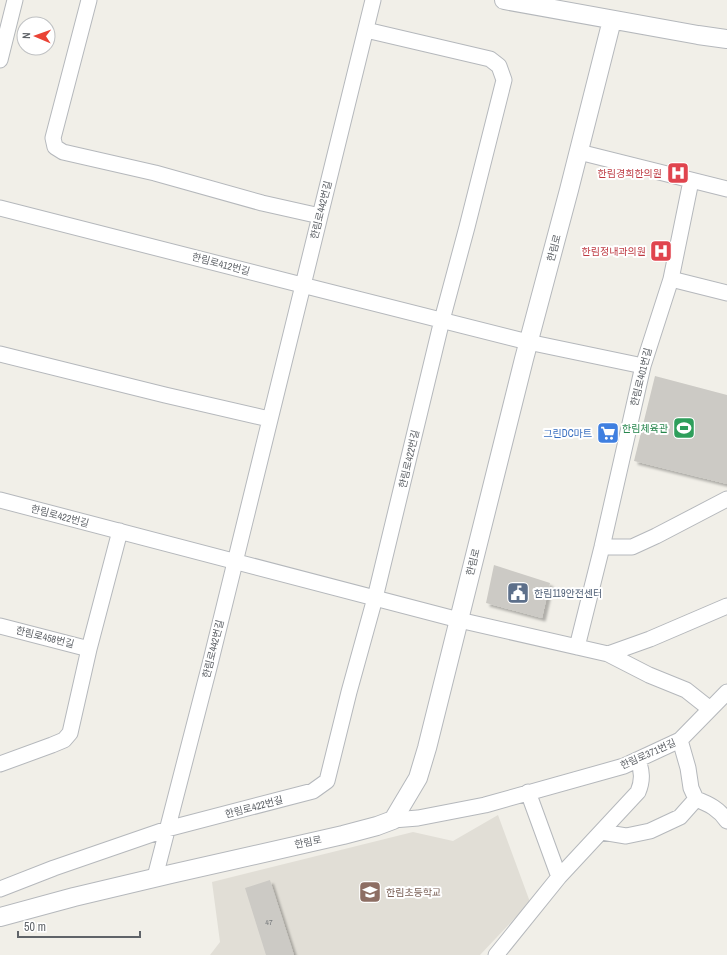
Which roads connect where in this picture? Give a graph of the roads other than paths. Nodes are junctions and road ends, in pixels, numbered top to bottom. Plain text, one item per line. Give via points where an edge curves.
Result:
1 (15, 0) edge
2 (89, 0) edge
3 (374, 0) edge
4 (504, 0) edge
5 (612, 20) junction
6 (366, 30) junction
7 (727, 40) edge
8 (0, 60) edge
9 (579, 152) junction
10 (691, 181) junction
11 (727, 190) edge
12 (0, 208) edge
13 (320, 216) junction
14 (671, 279) junction
15 (302, 286) junction
16 (727, 293) edge
17 (442, 320) junction
18 (528, 342) junction
19 (0, 354) edge
20 (643, 366) junction
21 (269, 419) junction
22 (727, 499) edge
23 (0, 500) edge
24 (120, 531) junction
25 (602, 547) junction
26 (235, 562) junction
27 (375, 598) junction
28 (727, 606) edge
29 (459, 620) junction
30 (0, 626) edge
31 (576, 647) junction
32 (89, 649) junction
33 (608, 654) junction
34 (727, 692) edge
35 (710, 709) junction
36 (680, 740) junction
37 (638, 760) junction
38 (0, 764) edge
39 (528, 792) junction
40 (696, 799) junction
41 (393, 820) junction
42 (727, 821) edge
43 (167, 829) junction
44 (602, 832) junction
45 (155, 877) junction
46 (559, 877) junction
47 (0, 889) edge
48 (0, 917) edge
49 (496, 955) edge

1 - 8 street
2 - 13 street via 53,138 55,147 63,152
3 - 6 street, 한림로442번길
4 - 5 street
5 - 7 street
5 - 9 street, 한림로
6 - 13 street, 한림로442번길
6 - 17 street via 490,59 499,66 504,80
9 - 10 street
9 - 18 street, 한림로
10 - 11 street
10 - 14 street, 한림로401번길
12 - 15 street, 한림로412번길
13 - 15 street, 한림로442번길
14 - 16 street
14 - 20 street, 한림로401번길
15 - 17 street, 한림로412번길
15 - 21 street, 한림로442번길
17 - 18 street, 한림로412번길
17 - 27 street, 한림로422번길
18 - 20 street, 한림로412번길
18 - 29 street, 한림로
19 - 21 street
20 - 25 street, 한림로401번길
21 - 26 street, 한림로442번길
22 - 25 street via 632,547
23 - 24 street, 한림로422번길
24 - 26 street, 한림로422번길
24 - 32 street
25 - 31 street, 한림로401번길
26 - 27 street, 한림로422번길
26 - 43 street, 한림로442번길
27 - 29 street, 한림로422번길
27 - 43 street, 한림로422번길 via 327,781 313,791
28 - 33 street
29 - 31 street
29 - 41 street, 한림로 via 418,778
30 - 32 street, 한림로458번길
31 - 33 street
32 - 38 street via 70,733 64,740
33 - 35 street via 686,690
34 - 35 street, 한림로371번길
35 - 36 street, 한림로371번길
36 - 37 street, 한림로371번길
36 - 40 street
37 - 39 street, 한림로371번길
37 - 44 street via 642,769 642,783 638,792
39 - 41 street, 한림로371번길 via 485,805 418,818
39 - 46 street
40 - 42 street via 721,813
40 - 44 street via 680,817 650,831 626,836
41 - 45 street, 한림로 via 343,835
43 - 45 street, 한림로442번길
43 - 47 street, 한림로422번길
44 - 46 street
45 - 48 street, 한림로
46 - 49 street

